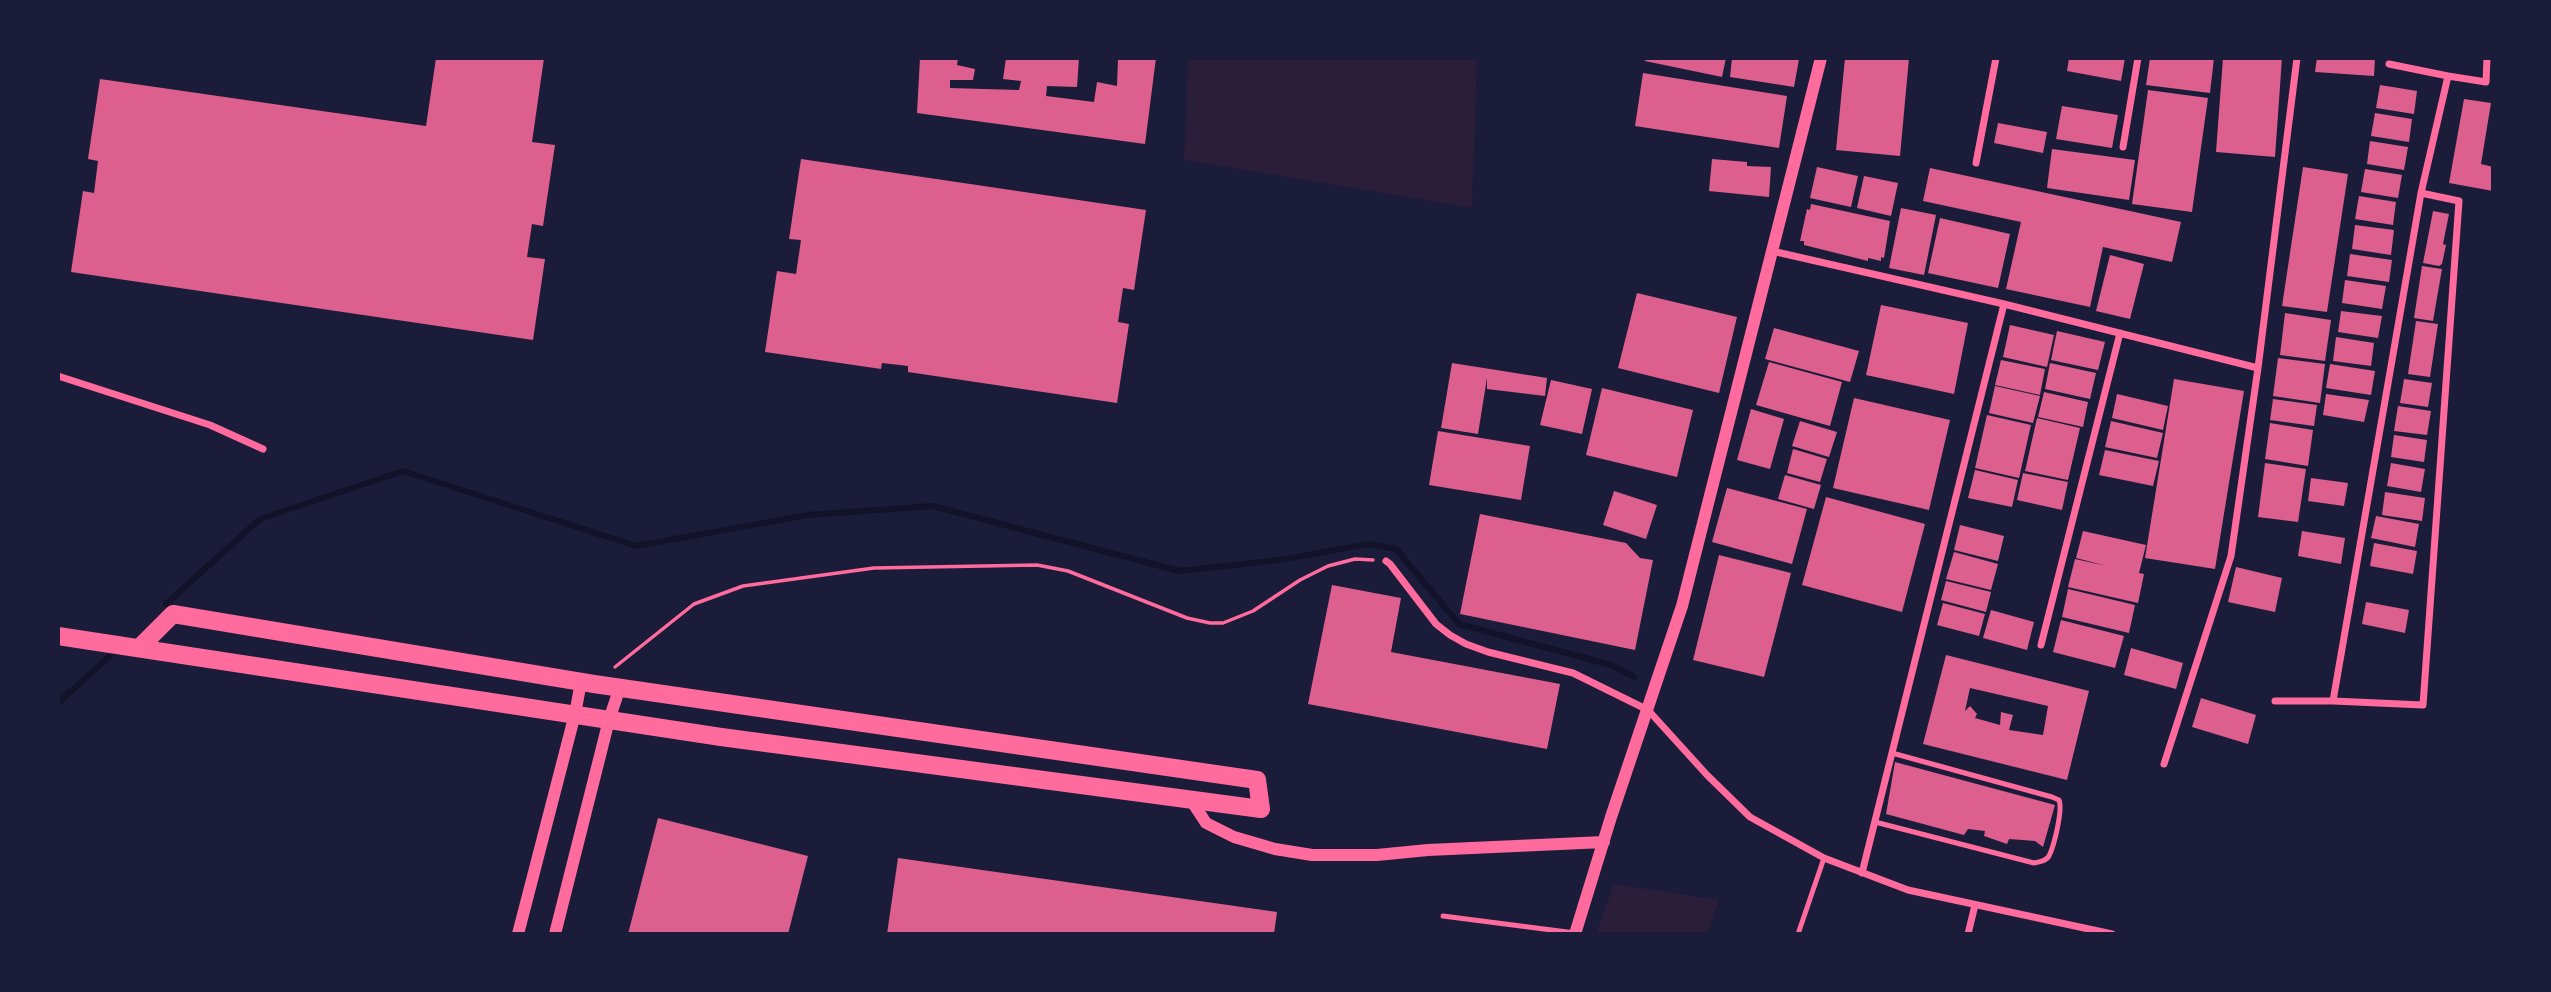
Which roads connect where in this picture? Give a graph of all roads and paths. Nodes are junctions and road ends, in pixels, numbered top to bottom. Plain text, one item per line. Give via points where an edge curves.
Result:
1 (1821, 58) edge
2 (1996, 58) edge
3 (2138, 58) edge
4 (2297, 58) edge
5 (2487, 58) edge
6 (2389, 64) dead end
7 (2448, 76) junction
8 (2123, 147) dead end
9 (1976, 163) dead end
10 (2421, 193) junction
11 (1772, 251) junction
12 (2004, 304) junction
13 (2120, 333) junction
14 (2258, 368) junction
15 (58, 376) edge
16 (262, 449) dead end
17 (1386, 561) joint
18 (58, 636) edge
19 (2041, 645) dead end
20 (139, 648) junction
21 (587, 683) junction
22 (620, 687) junction
23 (2275, 701) dead end
24 (2333, 701) junction
25 (1648, 710) junction
26 (575, 714) junction
27 (609, 720) junction
28 (1892, 753) junction
29 (2164, 764) dead end
30 (1191, 800) junction
31 (1875, 822) junction
32 (1604, 842) junction
33 (1824, 858) junction
34 (1862, 871) junction
35 (1975, 905) junction
36 (1443, 916) dead end
37 (518, 934) edge
38 (555, 934) edge
39 (1575, 934) edge
40 (1798, 934) edge
41 (1968, 934) edge
42 (2112, 934) edge

1 - 11 street
2 - 9 street
3 - 8 street
4 - 14 street
5 - 7 street via 2486,82
6 - 7 street
7 - 10 street
10 - 24 street
10 - 24 street via 2459,201 2423,705
11 - 12 street
11 - 25 street via 1682,606
12 - 13 street
12 - 28 street
13 - 14 street
13 - 19 street
14 - 29 street via 2231,556
15 - 16 street via 210,425
17 - 21 path via 1355,559 1328,566 1253,611 1223,623 1187,618 1068,571 1037,565 874,568 743,586 694,604
17 - 25 street via 1450,635 1488,652 1573,673
18 - 20 main road
20 - 21 main road via 173,614
20 - 26 main road
21 - 22 main road
21 - 26 street
22 - 27 street
22 - 30 main road via 1257,780 1261,809
23 - 24 street
25 - 32 street
25 - 33 street via 1750,817
26 - 27 main road
26 - 37 street
27 - 30 main road
27 - 38 street
28 - 31 street
28 - 31 lane via 2052,797 2059,800 2059,817 2048,857 2034,863
30 - 32 street via 1206,824 1234,837 1312,855
31 - 34 street
32 - 39 street
33 - 34 street
33 - 40 lane
34 - 35 street via 1908,890
35 - 41 street
35 - 42 street
36 - 39 lane

